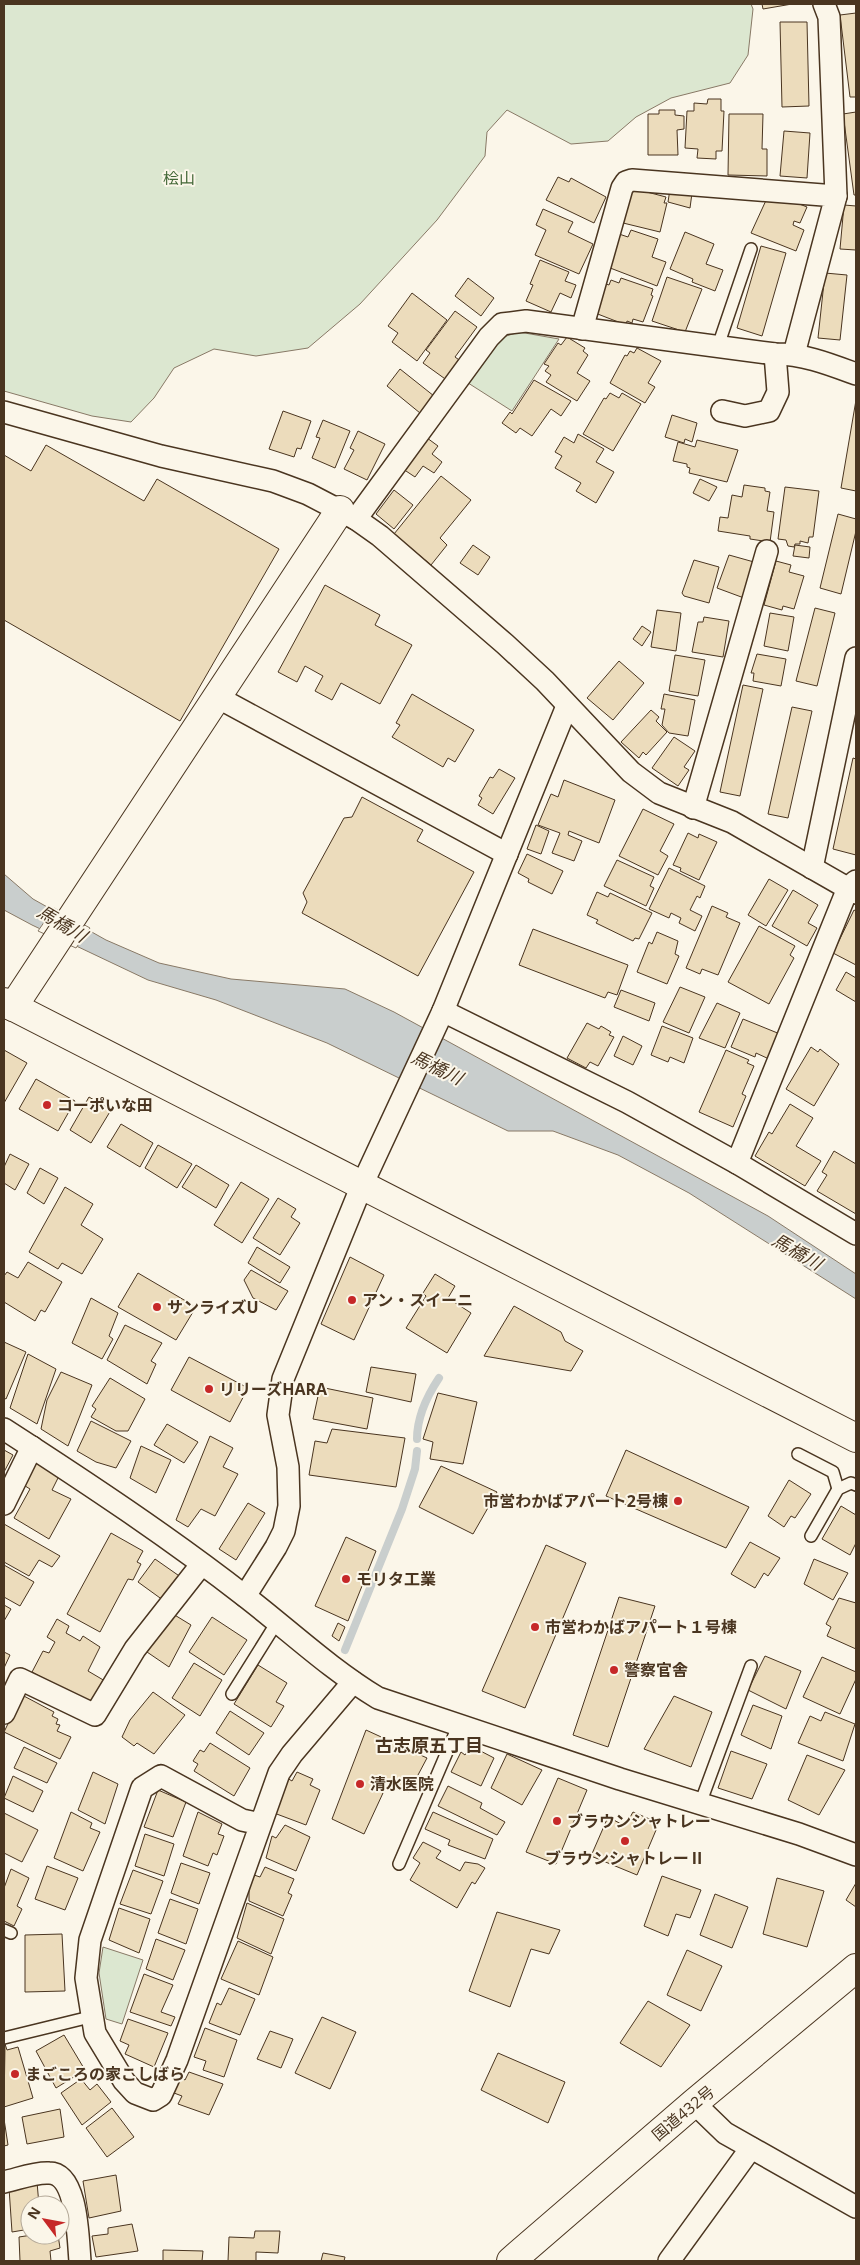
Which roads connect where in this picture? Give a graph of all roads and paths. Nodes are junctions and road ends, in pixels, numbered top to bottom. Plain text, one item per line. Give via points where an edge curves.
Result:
1 (824, 4) edge
2 (836, 196) junction
3 (751, 249) dead end
4 (582, 329) junction
5 (718, 346) junction
6 (784, 354) junction
7 (856, 374) edge
8 (722, 411) dead end
9 (4, 412) edge
10 (348, 515) junction
11 (767, 551) dead end
12 (856, 658) edge
13 (217, 697) junction
14 (567, 706) junction
15 (693, 808) junction
16 (507, 854) junction
17 (812, 868) junction
18 (854, 887) edge
19 (8, 1004) edge
20 (442, 1014) junction
21 (737, 1163) junction
22 (362, 1186) junction
23 (856, 1234) edge
24 (4, 1429) edge
25 (856, 1438) edge
26 (32, 1447) junction
27 (798, 1454) dead end
28 (856, 1485) edge
29 (838, 1489) junction
30 (4, 1504) edge
31 (811, 1536) dead end
32 (201, 1565) junction
33 (245, 1596) junction
34 (277, 1622) junction
35 (751, 1666) dead end
36 (353, 1682) junction
37 (232, 1694) dead end
38 (4, 1713) edge
39 (459, 1724) junction
40 (700, 1804) junction
41 (260, 1824) junction
42 (856, 1855) edge
43 (399, 1864) dead end
44 (856, 1968) edge
45 (90, 2017) junction
46 (4, 2038) edge
47 (694, 2103) junction
48 (752, 2148) junction
49 (4, 2182) edge
50 (856, 2207) edge
51 (80, 2261) edge
52 (511, 2261) edge
53 (669, 2261) edge

1 - 2 street via 829,17
2 - 4 street via 626,182
2 - 6 street
3 - 5 lane
4 - 5 street
4 - 10 street via 526,322 502,324 489,336
5 - 6 street
6 - 7 street via 822,361
6 - 8 street via 778,392 769,411 745,416
9 - 10 street via 162,456 273,482 308,494
10 - 13 main road
10 - 14 street via 380,536 505,644
11 - 15 street
12 - 17 street
13 - 16 street
13 - 19 main road via 42,964
14 - 15 street via 630,772 659,793
14 - 16 street
15 - 17 street via 732,822
16 - 20 street
17 - 18 street
18 - 21 street
19 - 22 main road
20 - 21 street via 627,1102
20 - 22 street
21 - 23 street
22 - 25 main road
22 - 33 street via 283,1379 278,1415 288,1467 289,1506 276,1547
24 - 26 street
26 - 30 street
26 - 32 street
27 - 29 lane via 833,1472
28 - 29 lane via 851,1483
29 - 31 lane
32 - 33 street
32 - 38 street via 135,1650 95,1715 20,1679
33 - 34 street
34 - 36 street
34 - 37 lane
35 - 40 lane
36 - 39 street via 378,1698
36 - 41 street via 279,1773
39 - 40 street
39 - 43 lane
40 - 42 street
41 - 45 street via 242,1820 161,1776 142,1788 90,1940 86,1978
41 - 45 street via 177,2060 161,2095 152,2100 145,2099 124,2081 94,2033
44 - 47 main road, 国道432号
45 - 46 lane
47 - 48 street via 726,2133
47 - 52 main road, 国道432号
48 - 50 street
48 - 53 street
49 - 51 street via 49,2172 63,2178 71,2191

